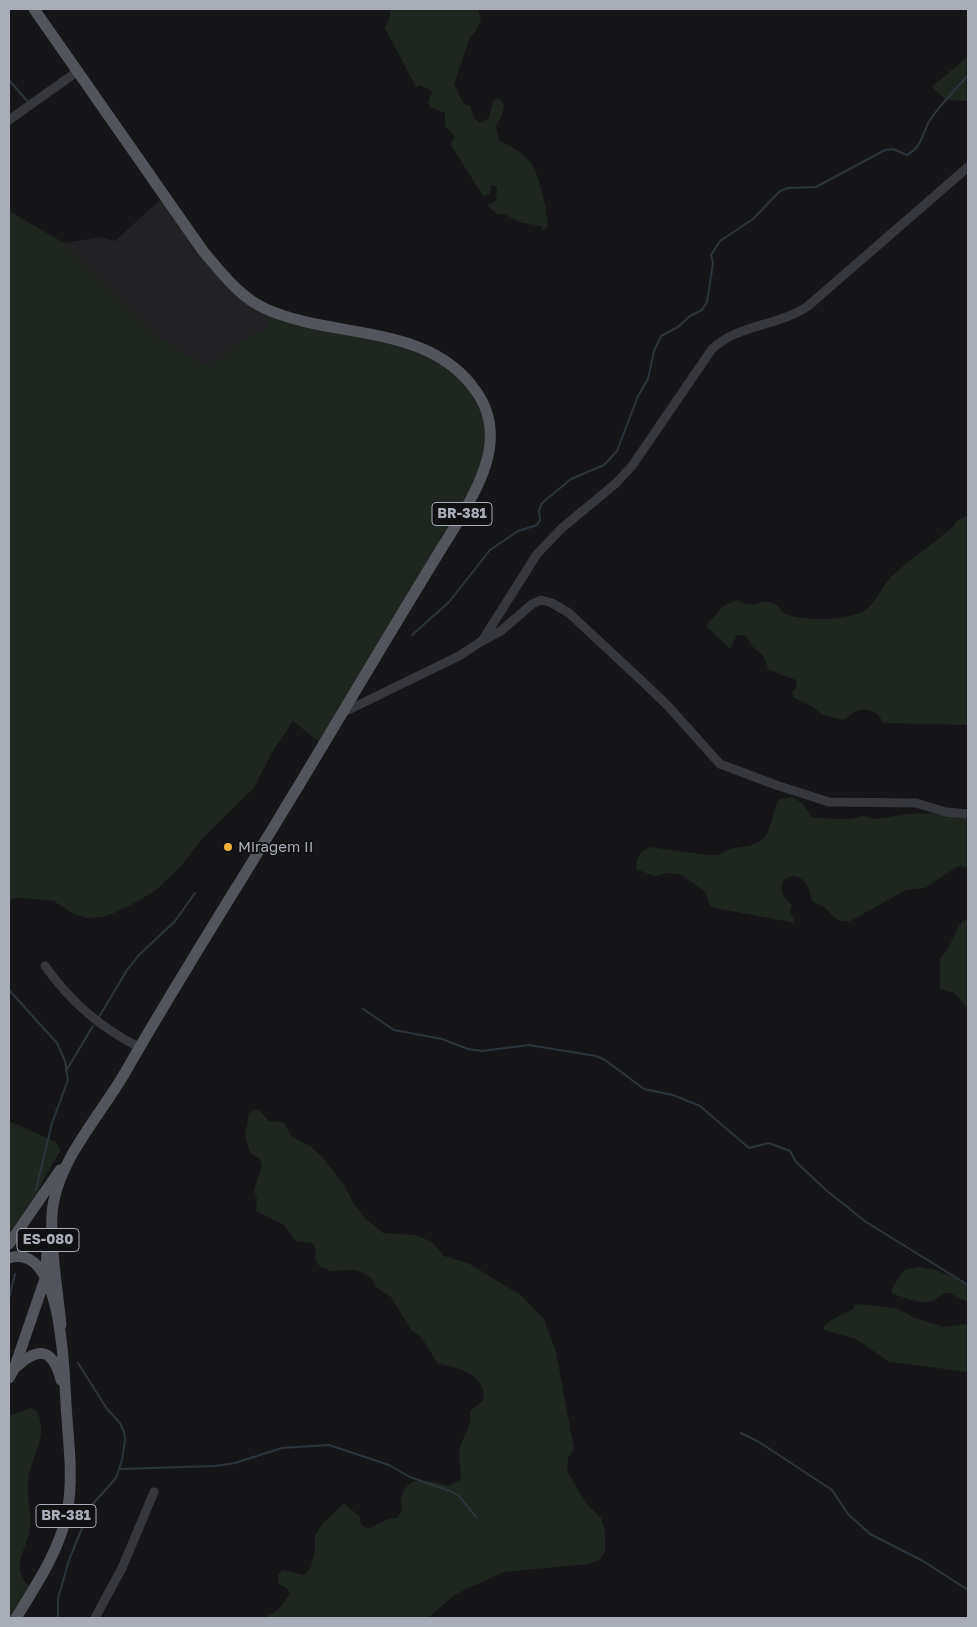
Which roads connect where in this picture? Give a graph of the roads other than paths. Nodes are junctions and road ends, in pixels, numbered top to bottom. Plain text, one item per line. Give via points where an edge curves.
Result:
1 (34, 9) edge
2 (78, 71) junction
3 (9, 120) edge
4 (968, 167) edge
5 (482, 641) junction
6 (342, 713) junction
7 (968, 814) edge
8 (45, 966) dead end
9 (139, 1047) junction
10 (75, 1152) junction
11 (53, 1201) junction
12 (9, 1244) edge
13 (9, 1258) edge
14 (45, 1279) junction
15 (61, 1325) junction
16 (10, 1373) edge
17 (66, 1401) junction
18 (154, 1492) dead end
19 (16, 1618) edge
20 (95, 1618) edge

1 - 2 main road, BR-381
2 - 3 street
2 - 6 main road, BR-381 via 203,251 246,297 264,309 300,322 419,346 455,367 469,380 482,400 491,438 482,479
4 - 5 street via 808,306 784,319 728,337 712,349 632,466 616,484 551,538 538,554
5 - 6 street via 459,656
5 - 7 street via 502,631 532,604 541,600 552,603 569,613 643,682 712,757 727,767 829,802 916,804
6 - 9 main road, BR-381
8 - 9 street via 90,1017
9 - 10 main road, BR-381
10 - 11 main road, BR-381
10 - 12 main road, ES-080
11 - 14 main road, ES-080
11 - 15 main road
13 - 14 main road via 15,1256 28,1260 40,1269
14 - 15 main road, BR-381
14 - 16 main road, ES-080
15 - 17 main road, BR-381
16 - 17 main road, BR-381 via 31,1354 47,1355 58,1369
17 - 19 main road, BR-381 via 70,1462 67,1514 49,1563
18 - 20 street via 122,1568

